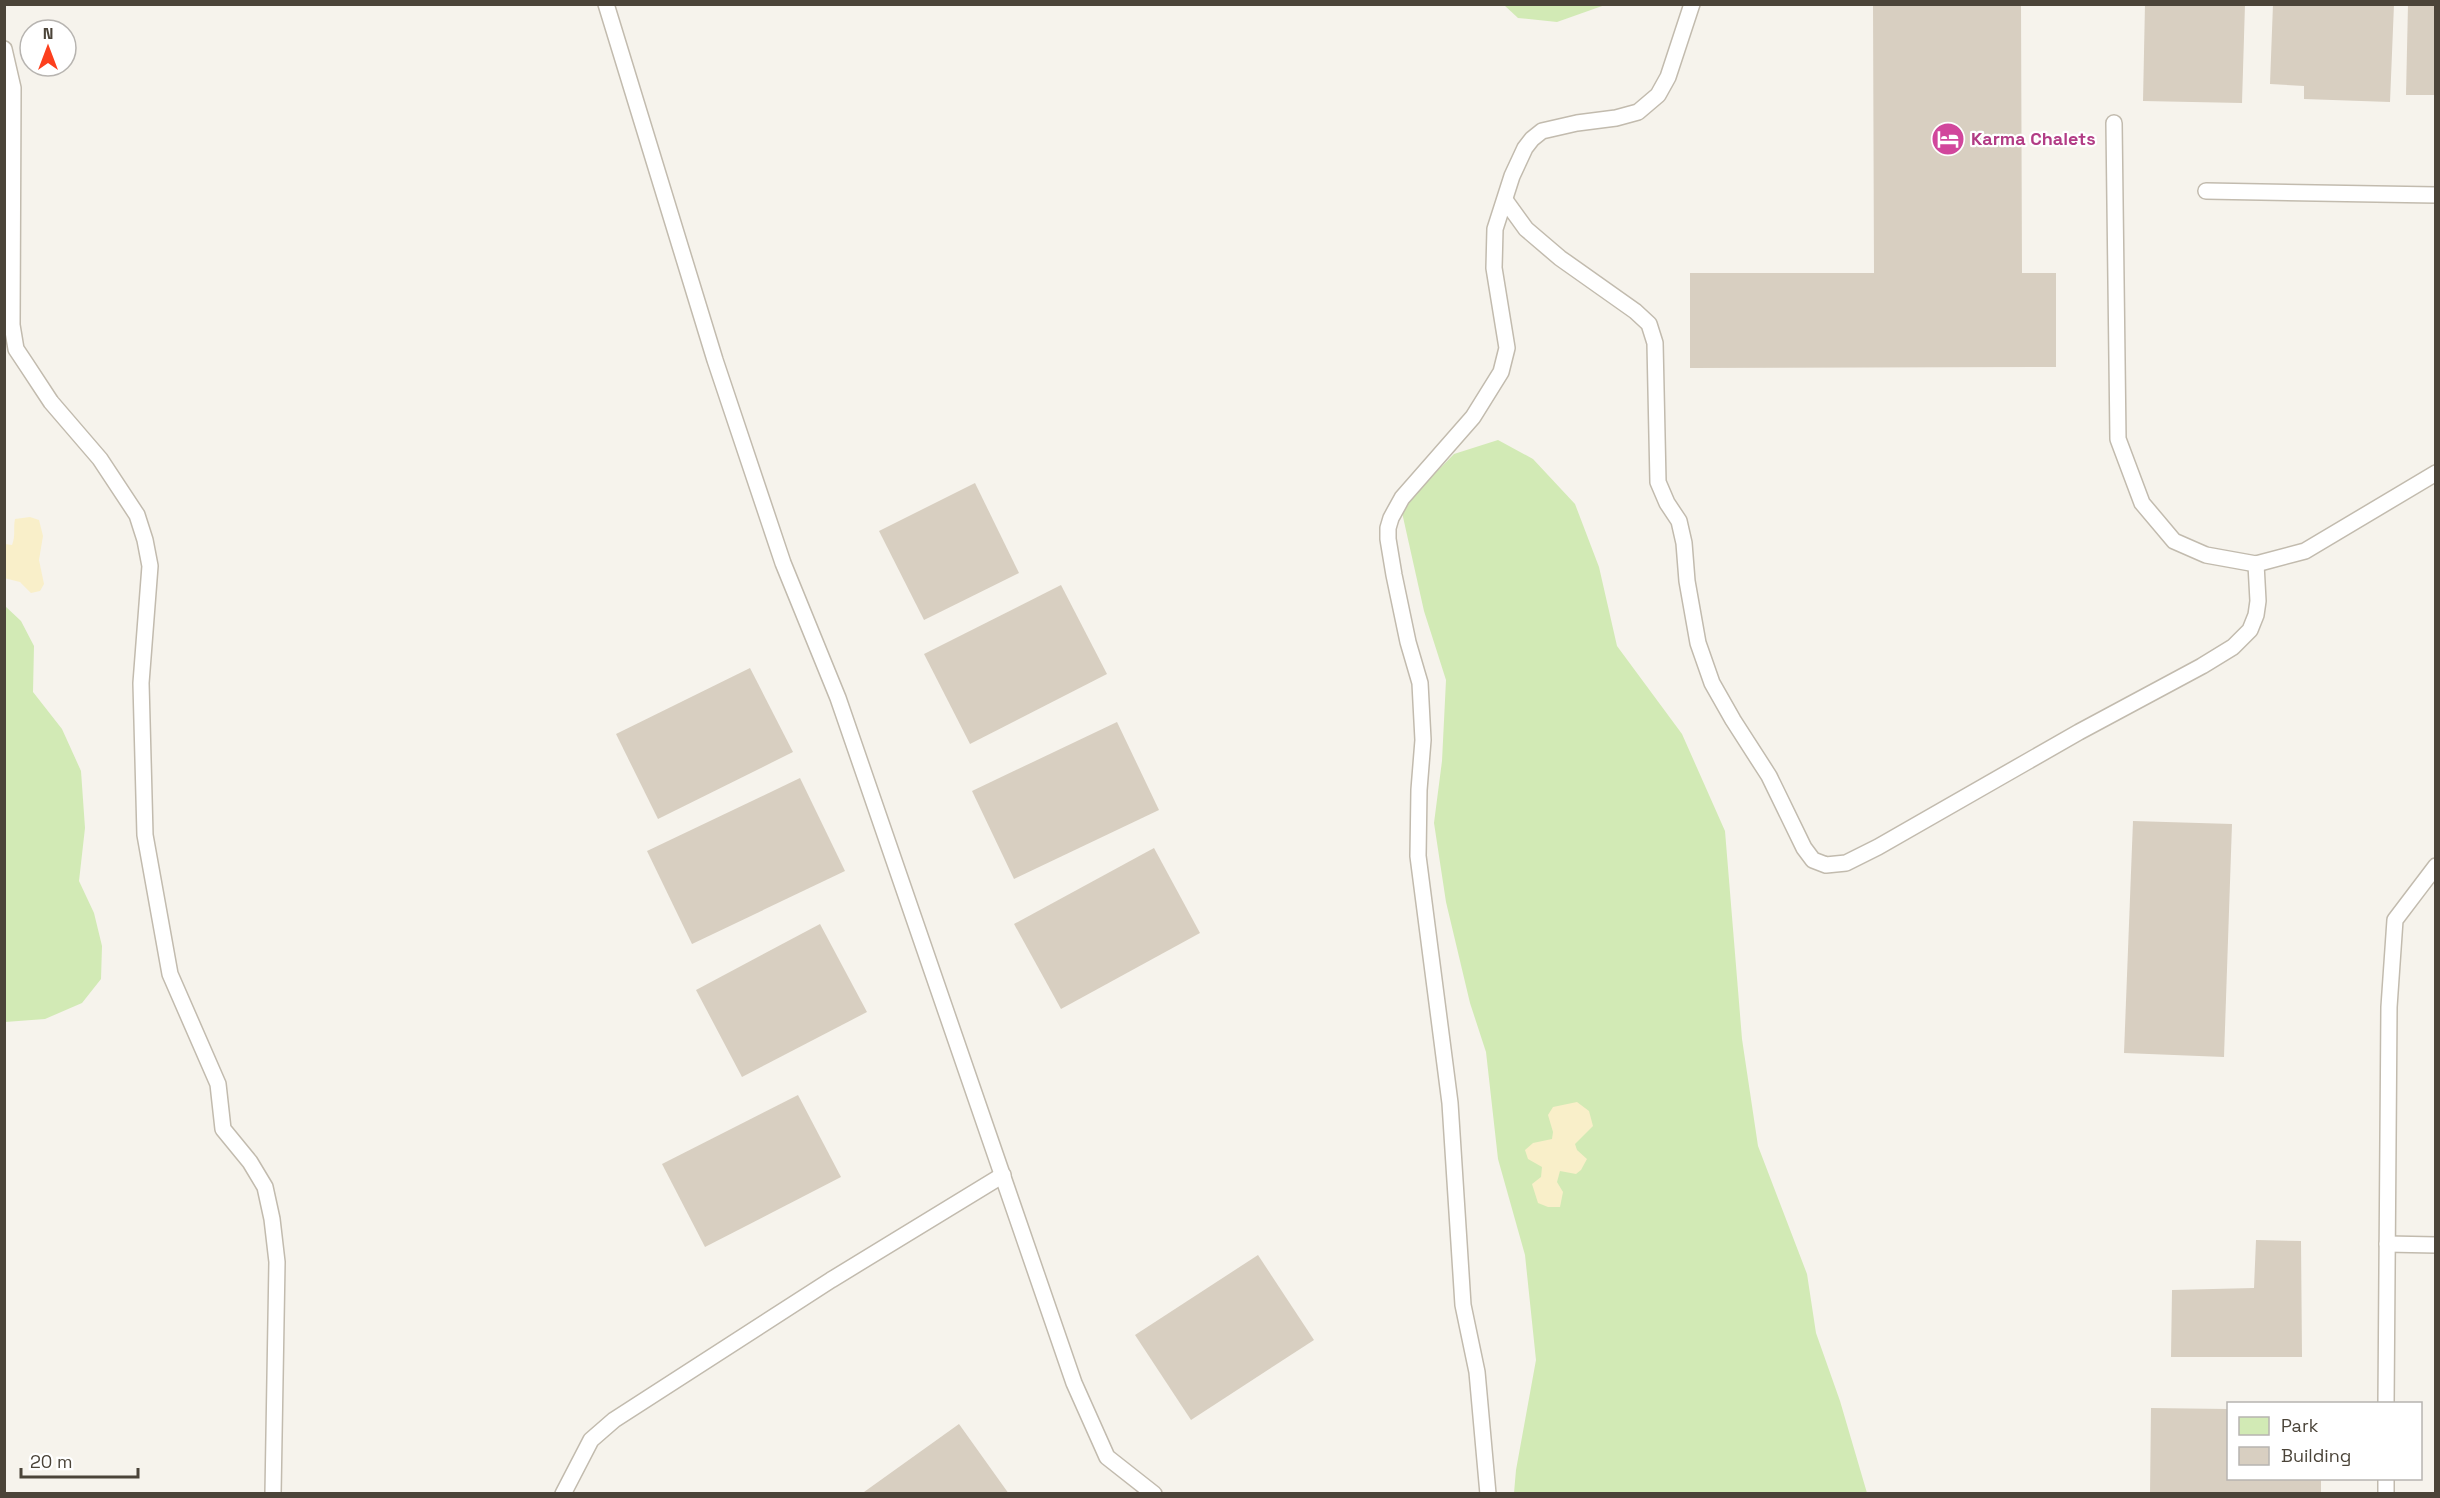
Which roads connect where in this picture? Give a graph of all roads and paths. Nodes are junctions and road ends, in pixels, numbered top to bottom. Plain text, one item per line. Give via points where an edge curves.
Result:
1 (606, 4) edge
2 (1692, 4) edge
3 (4, 49) edge
4 (2114, 123) dead end
5 (2206, 190) dead end
6 (2436, 195) edge
7 (1505, 200) junction
8 (2436, 473) edge
9 (2256, 564) junction
10 (2436, 866) edge
11 (1003, 1175) junction
12 (2387, 1244) junction
13 (2436, 1245) edge
14 (2386, 1402) edge
15 (273, 1494) edge
16 (562, 1494) edge
17 (1154, 1494) edge
18 (1488, 1494) edge

1 - 11 lane via 715,360 783,563 838,698
2 - 7 lane via 1658,95 1638,111 1616,118 1542,131 1525,148
3 - 15 lane via 13,88 12,325 16,349 51,402 100,459 137,515 145,540 150,566 141,683 145,836 170,974 218,1084 223,1129 265,1187 272,1219 277,1262
4 - 9 lane via 2118,439 2142,503 2174,541 2206,555
5 - 6 lane
7 - 9 lane via 1526,229 1649,324 1655,343 1658,482 1679,521 1698,642 1712,683 1769,776 1813,860 1826,865 1846,863 1878,847 2233,647 2250,630 2256,615
7 - 18 lane via 1494,249 1507,348 1501,372 1473,417 1402,498 1391,518 1388,539 1420,683 1423,740 1418,856 1450,1103 1463,1305 1477,1372
8 - 9 lane via 2305,550
10 - 12 lane via 2395,920 2389,1007
11 - 16 lane via 831,1280 615,1420 591,1440
11 - 17 lane via 1074,1383 1107,1456
12 - 13 lane
12 - 14 lane

